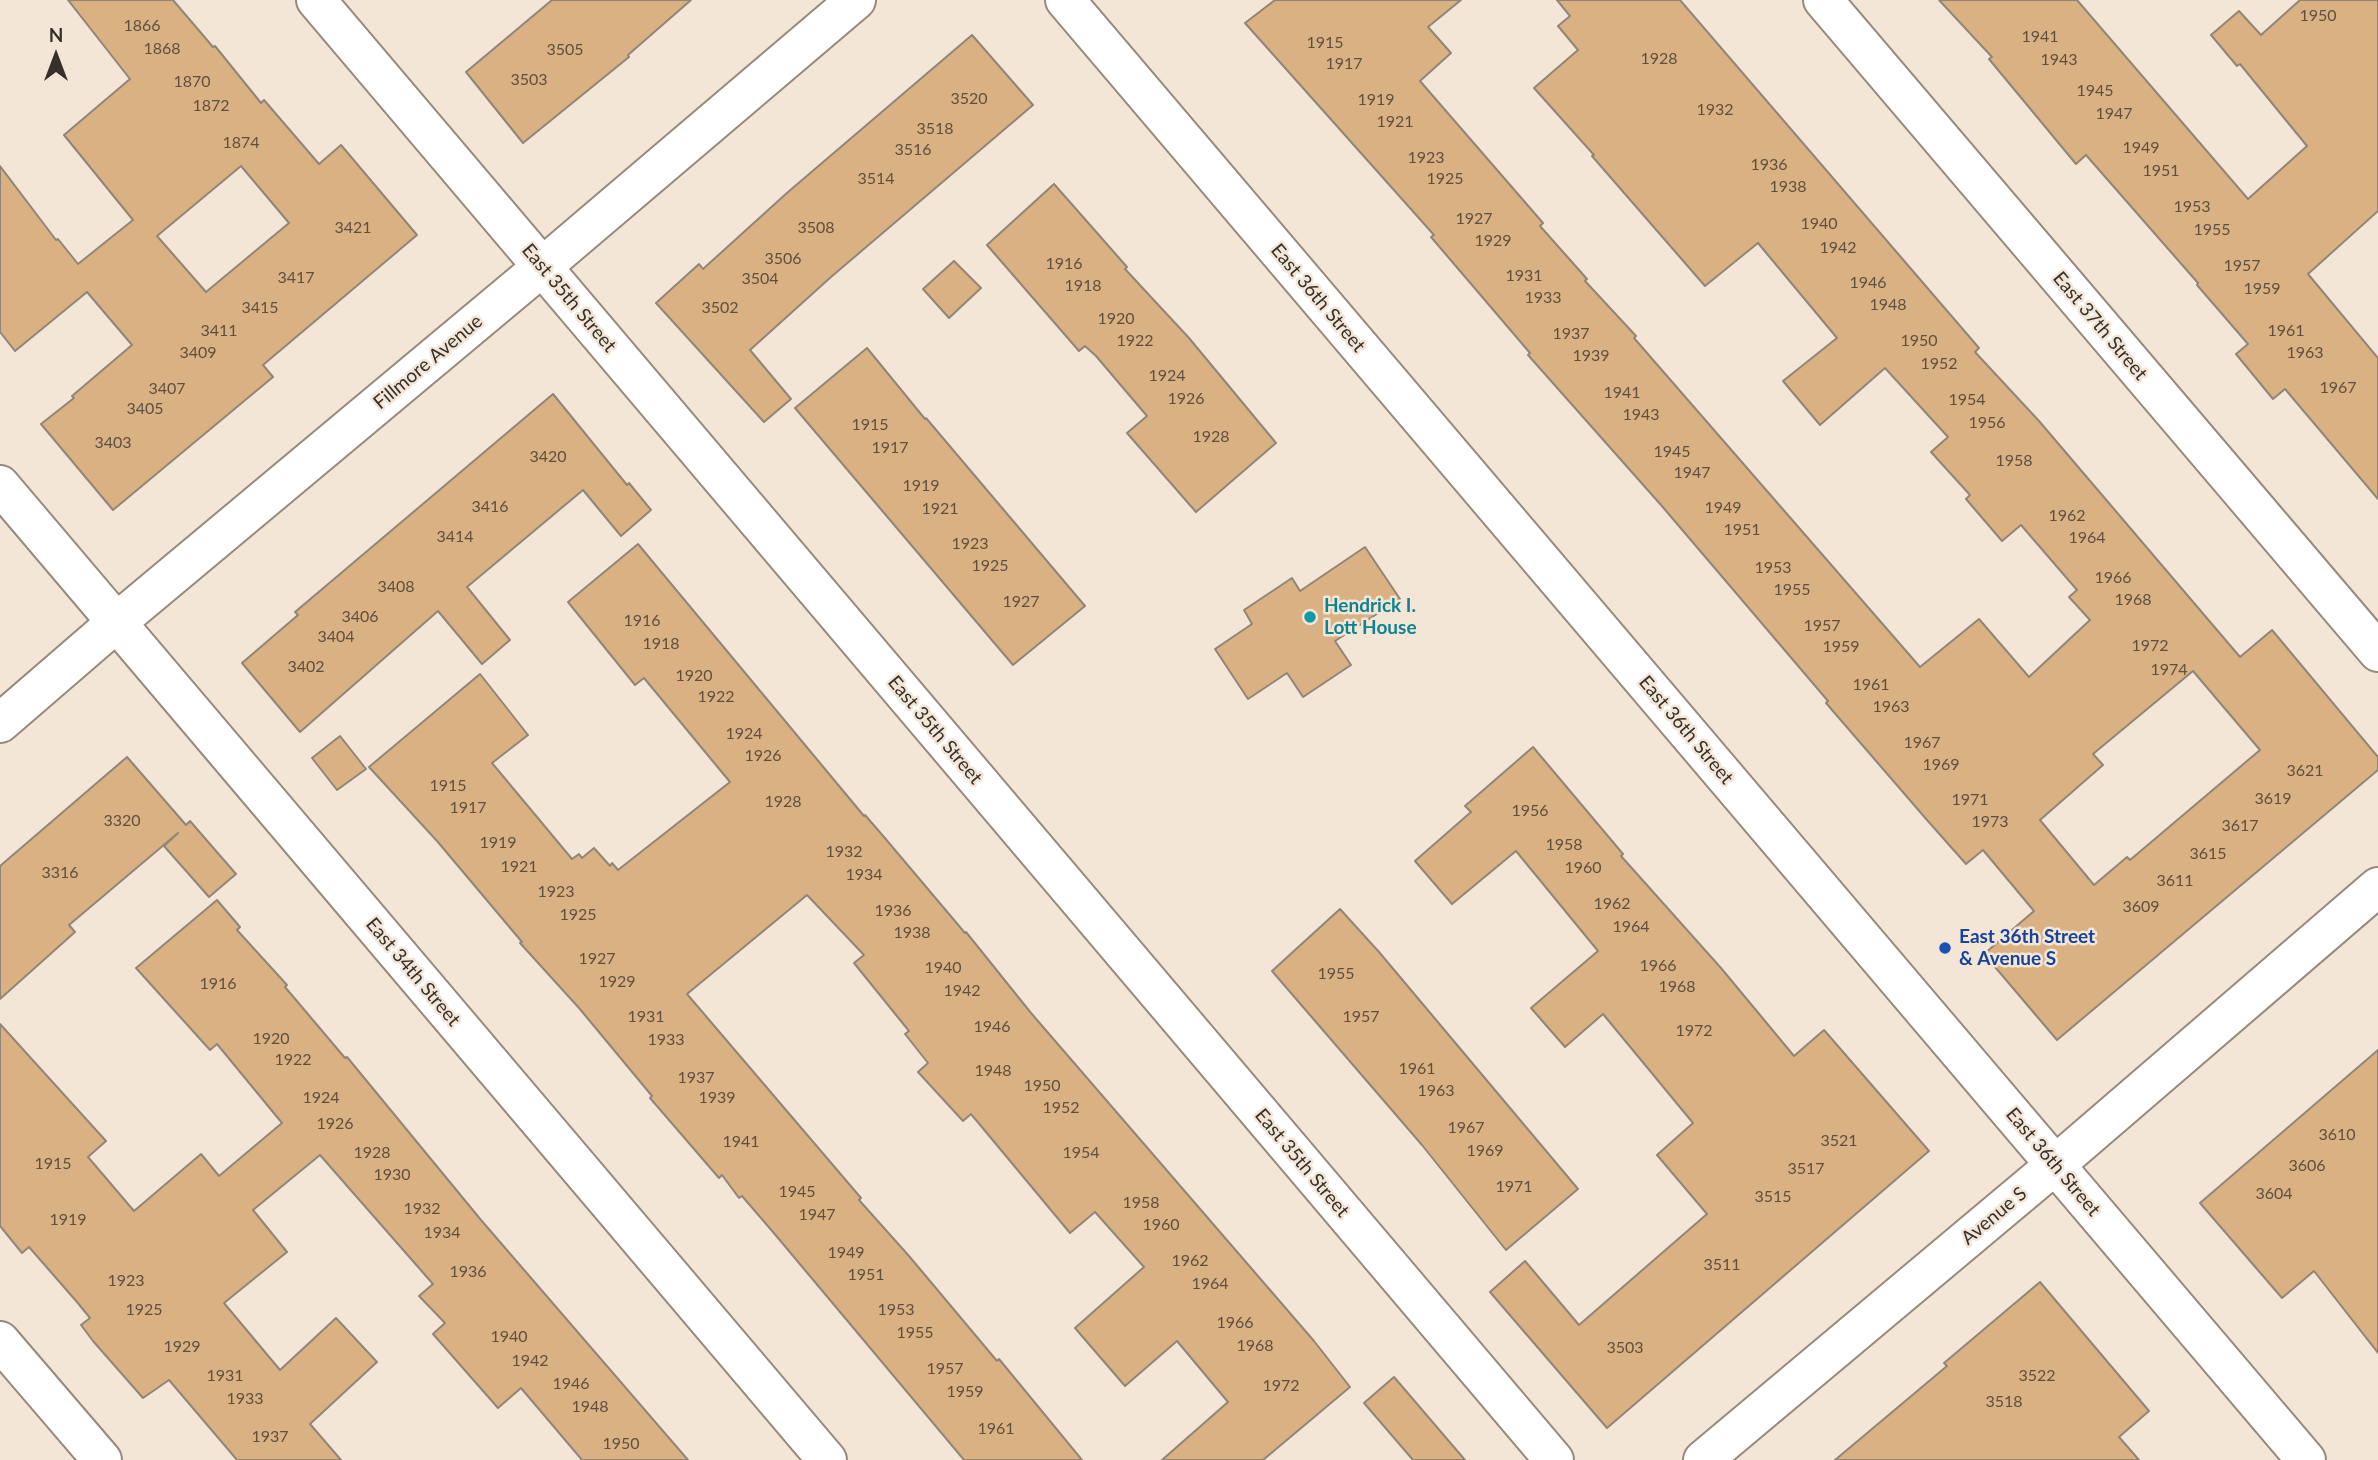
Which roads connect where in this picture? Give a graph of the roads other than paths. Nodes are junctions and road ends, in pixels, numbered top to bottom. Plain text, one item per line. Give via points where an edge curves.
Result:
1 (316, 0) edge
2 (856, 0) edge
3 (1065, 0) edge
4 (1823, 0) edge
5 (542, 267) junction
6 (0, 485) edge
7 (117, 622) junction
8 (2378, 652) edge
9 (0, 723) edge
10 (2378, 887) edge
11 (2055, 1165) junction
12 (0, 1340) edge
13 (102, 1460) edge
14 (827, 1460) edge
15 (1554, 1460) edge
16 (1703, 1460) edge
17 (2306, 1460) edge

1 - 5 street, East 35th Street
2 - 5 street, Fillmore Avenue
3 - 11 street, East 36th Street
4 - 8 street, East 37th Street
5 - 7 street, Fillmore Avenue
5 - 15 street, East 35th Street
6 - 7 street, East 34th Street
7 - 9 street, Fillmore Avenue
7 - 14 street, East 34th Street
10 - 11 street, Avenue S
11 - 16 street, Avenue S
11 - 17 street, East 36th Street
12 - 13 street

